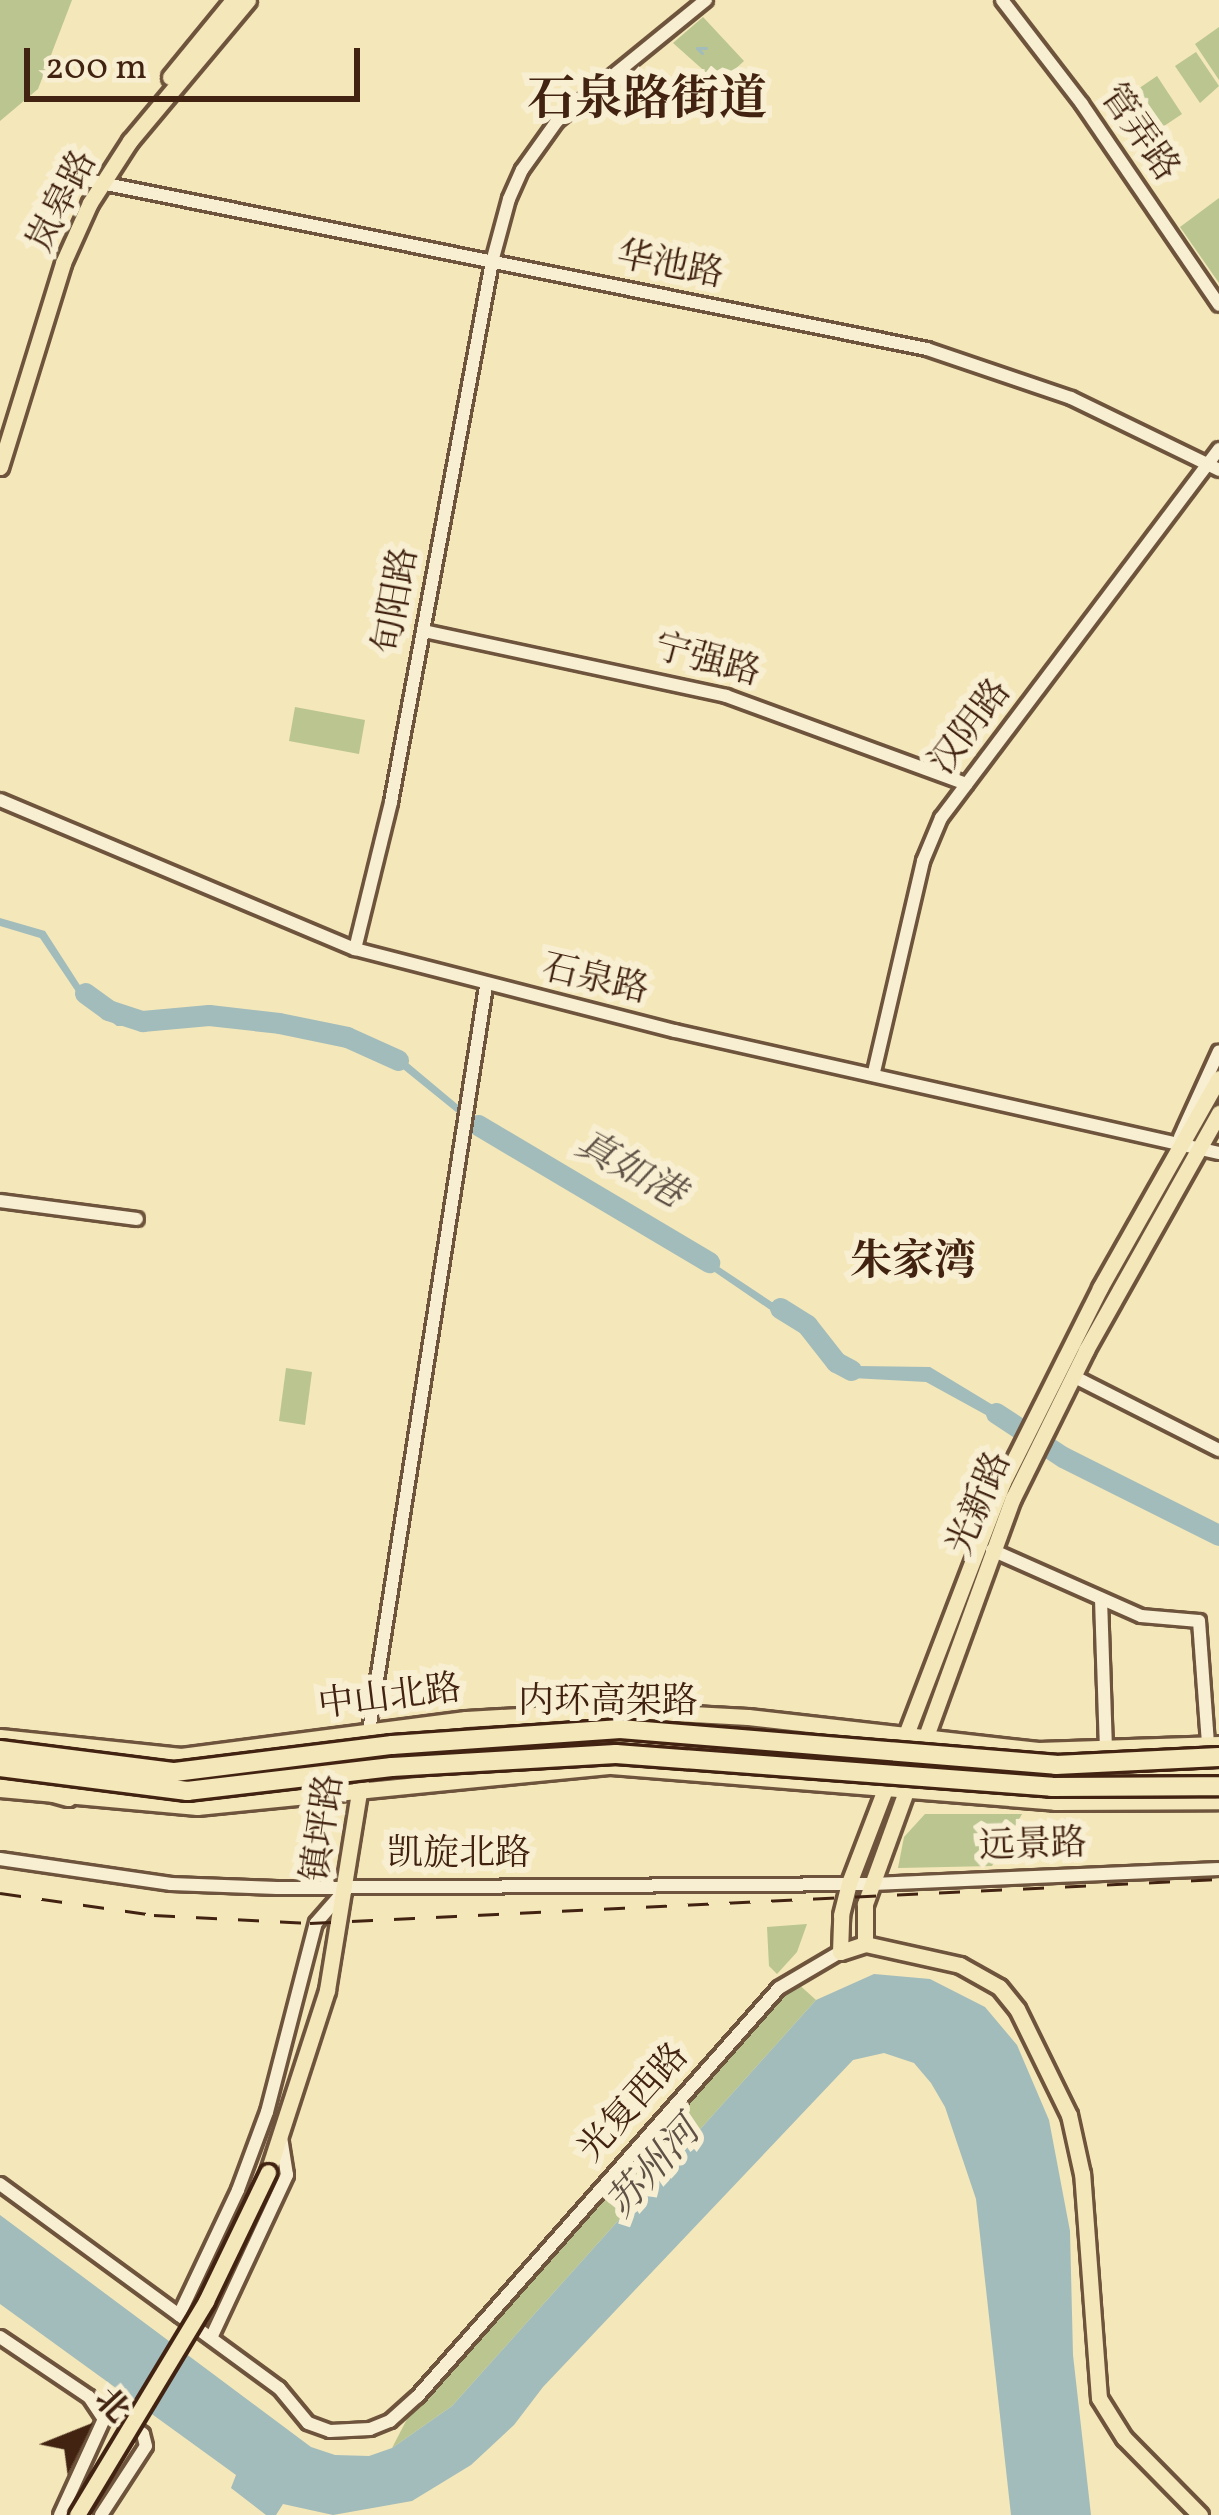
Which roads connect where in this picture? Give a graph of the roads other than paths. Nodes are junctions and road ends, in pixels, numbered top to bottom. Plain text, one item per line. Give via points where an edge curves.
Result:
1 (233, 0) edge
2 (248, 0) edge
3 (706, 0) edge
4 (1002, 0) edge
5 (96, 183) junction
6 (492, 262) junction
7 (1219, 305) edge
8 (0, 440) edge
9 (1219, 449) edge
10 (0, 467) edge
11 (1215, 467) edge
12 (424, 631) junction
13 (966, 784) junction
14 (0, 800) edge
15 (355, 949) junction
16 (486, 986) junction
17 (1219, 1052) edge
18 (874, 1072) junction
19 (1219, 1078) edge
20 (1219, 1113) edge
21 (1177, 1145) junction
22 (1198, 1151) junction
23 (1219, 1153) edge
24 (0, 1202) edge
25 (137, 1219) dead end
26 (1073, 1376) junction
27 (1057, 1390) junction
28 (1031, 1442) junction
29 (1219, 1450) edge
30 (992, 1550) junction
31 (1101, 1599) junction
32 (369, 1731) junction
33 (908, 1735) junction
34 (926, 1736) junction
35 (0, 1737) edge
36 (1106, 1748) junction
37 (1215, 1748) edge
38 (0, 1750) edge
39 (0, 1767) edge
40 (0, 1778) edge
41 (1219, 1786) edge
42 (0, 1789) edge
43 (882, 1789) junction
44 (362, 1791) junction
45 (906, 1791) junction
46 (68, 1797) junction
47 (1219, 1801) edge
48 (0, 1859) edge
49 (1219, 1869) edge
50 (849, 1883) junction
51 (873, 1884) junction
52 (348, 1887) junction
53 (865, 1944) junction
54 (840, 1952) junction
55 (281, 2137) junction
56 (0, 2184) edge
57 (179, 2314) junction
58 (0, 2337) edge
59 (211, 2338) junction
60 (104, 2419) junction
61 (60, 2515) edge
62 (76, 2515) edge
63 (101, 2515) edge
64 (1200, 2515) edge

1 - 5 main road, 岚皋路
2 - 5 main road, 岚皋路
3 - 6 street via 597,84 538,144 509,199
4 - 7 street, 管弄路
5 - 6 street, 华池路
5 - 8 main road, 岚皋路 via 54,259
5 - 10 main road, 岚皋路
6 - 11 street, 华池路 via 927,349 1071,398
6 - 12 street, 旬阳路
9 - 11 street
11 - 13 street, 汉阴路
12 - 13 street, 宁强路 via 726,696
12 - 15 street, 旬阳路
13 - 18 street, 汉阴路 via 923,861
14 - 15 street, 石泉路
15 - 16 street, 石泉路
16 - 18 street, 石泉路
16 - 32 street, 镇坪路
17 - 21 street, 光新路
18 - 21 street, 石泉路
19 - 21 main road, 光新路
20 - 22 main road, 光新路
21 - 22 street, 石泉路
21 - 27 main road, 光新路
22 - 23 street, 石泉路
22 - 26 main road, 光新路
24 - 25 street
26 - 27 main road, 光新路
26 - 29 street
27 - 28 main road, 光新路
28 - 30 main road, 光新路
28 - 33 main road, 光新路
30 - 31 street
30 - 34 main road, 光新路
31 - 36 street
31 - 37 street via 1141,1616 1198,1621
32 - 33 main road, 中山北路 via 618,1710
32 - 35 main road, 中山北路 via 182,1756
32 - 44 main road, 镇坪路
33 - 34 main road, 中山北路
33 - 43 main road, 光新路
34 - 36 main road, 中山北路 via 1038,1750
34 - 45 main road, 光新路
36 - 37 main road, 中山北路
37 - 38 highway, 内环高架路, bridge via 1057,1765 620,1730 392,1745 175,1772
39 - 41 highway, 内环高架路, bridge via 188,1791 392,1767 616,1754 1052,1787
40 - 46 highway
42 - 46 main road
43 - 44 main road via 611,1766
43 - 45 main road
43 - 50 main road, 光新路
44 - 46 main road via 197,1807
44 - 52 main road, 镇坪路
45 - 47 main road via 1054,1802
45 - 51 main road, 光新路
48 - 52 street, 凯旋北路 via 171,1884
49 - 51 street, 远景路
50 - 51 street, 远景路
50 - 52 street, 凯旋北路
50 - 54 main road, 光新路
51 - 53 main road, 光新路 via 863,1913
52 - 55 main road, 镇坪路 via 315,2037
52 - 57 street via 316,1923 254,2150
53 - 54 main road, 光复西路
53 - 64 main road via 960,1965 999,1987 1031,2032 1070,2115 1082,2174 1094,2379 1108,2419
54 - 59 street, 光复西路 via 779,1988 390,2421 350,2432 308,2423 279,2388
55 - 59 street via 286,2175
55 - 62 main road, 镇坪路, bridge via 206,2301
56 - 57 street, 光复西路
57 - 59 street, 光复西路
58 - 60 street via 89,2397
60 - 61 street
60 - 63 street via 117,2416 143,2434 146,2446

